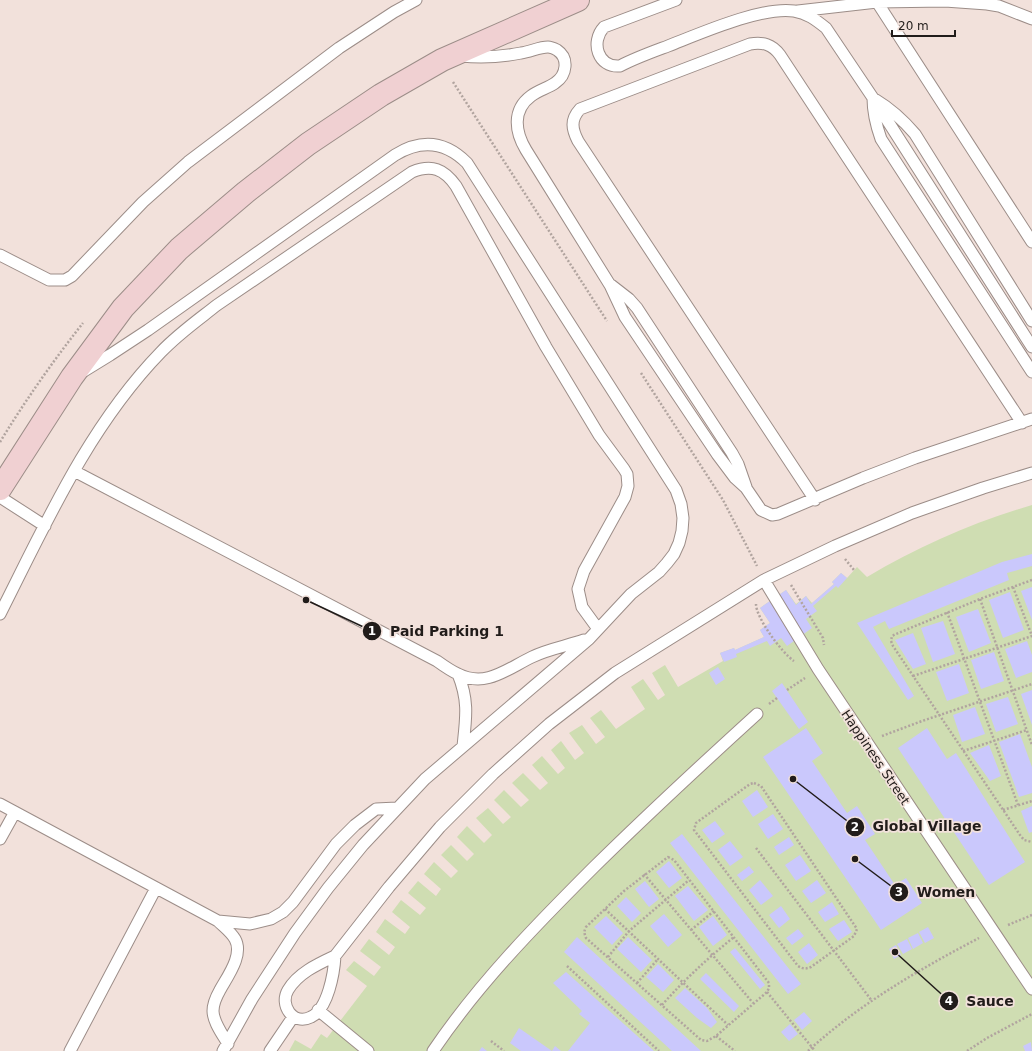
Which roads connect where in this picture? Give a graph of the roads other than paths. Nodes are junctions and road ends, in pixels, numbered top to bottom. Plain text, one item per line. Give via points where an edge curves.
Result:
1 (416, 0) edge
2 (578, 0) edge
3 (676, 0) edge
4 (878, 2) junction
5 (794, 11) junction
6 (1032, 20) edge
7 (453, 55) junction
8 (873, 98) junction
9 (1032, 242) edge
10 (0, 255) edge
11 (1032, 322) edge
12 (1032, 347) edge
13 (1032, 372) edge
14 (72, 377) junction
15 (1027, 421) edge
16 (74, 471) junction
17 (1032, 473) edge
18 (0, 489) edge
19 (0, 497) edge
20 (815, 500) junction
21 (45, 526) junction
22 (764, 580) junction
23 (0, 614) edge
24 (598, 630) junction
25 (589, 639) junction
26 (458, 674) junction
27 (757, 714) dead end
28 (463, 746) junction
29 (0, 804) edge
30 (397, 808) junction
31 (15, 812) junction
32 (0, 839) edge
33 (156, 888) junction
34 (218, 922) junction
35 (335, 956) junction
36 (1032, 989) edge
37 (318, 1010) junction
38 (293, 1017) junction
39 (226, 1048) edge
40 (70, 1051) edge
41 (270, 1051) edge
42 (368, 1051) edge
43 (433, 1051) edge

1 - 10 lane via 339,48 188,162 143,202 72,276 65,280 49,280
2 - 7 street
3 - 5 lane via 604,27 597,37 596,44 604,62 620,66 744,19 768,12
4 - 5 lane
4 - 6 lane via 945,1 986,4 999,6
4 - 9 lane
5 - 8 lane via 806,14 826,28
7 - 14 street via 369,103 308,144 246,192 179,249 123,308
7 - 20 lane via 497,57 548,47 562,55 565,71 561,79 531,96 520,110 518,135 526,150 610,285 625,317 703,434 761,510 772,515 778,514
8 - 11 lane via 903,120 915,134
8 - 12 lane
8 - 13 lane via 873,112 881,139
14 - 18 street
14 - 24 lane via 129,343 405,149 428,144 450,150 459,155 473,172 676,490 681,504 682,531 674,554 659,572 631,594
15 - 20 lane via 915,458
15 - 20 lane via 780,55 771,46 765,43 750,44 580,109 575,115 572,127 578,141
16 - 21 lane
16 - 24 lane via 99,431 136,381 161,352 194,323 412,172 427,168 436,169 450,178 456,186 546,347 627,474 628,486 625,497 584,571 578,589 582,607
16 - 26 lane
17 - 22 lane via 912,513
19 - 21 lane
21 - 23 lane
22 - 35 lane via 615,673 549,724 493,774 440,828
22 - 36 lane, Happiness Street via 818,669
24 - 25 lane
25 - 26 lane via 539,654 487,679 472,679
25 - 28 lane
26 - 28 lane via 466,700
27 - 43 lane via 631,831 517,945
28 - 30 lane
29 - 31 lane
30 - 34 lane via 376,809 355,825 336,844 283,912 271,919 250,924
30 - 39 lane via 363,845 295,933 252,999
31 - 32 lane
31 - 33 lane
33 - 34 lane
33 - 40 lane
34 - 39 lane via 228,931 237,946 234,964 213,1006
35 - 37 lane via 329,991
35 - 38 lane via 301,975 291,985 284,1000 286,1010
37 - 38 lane via 312,1017 302,1020
37 - 42 lane
38 - 41 lane

